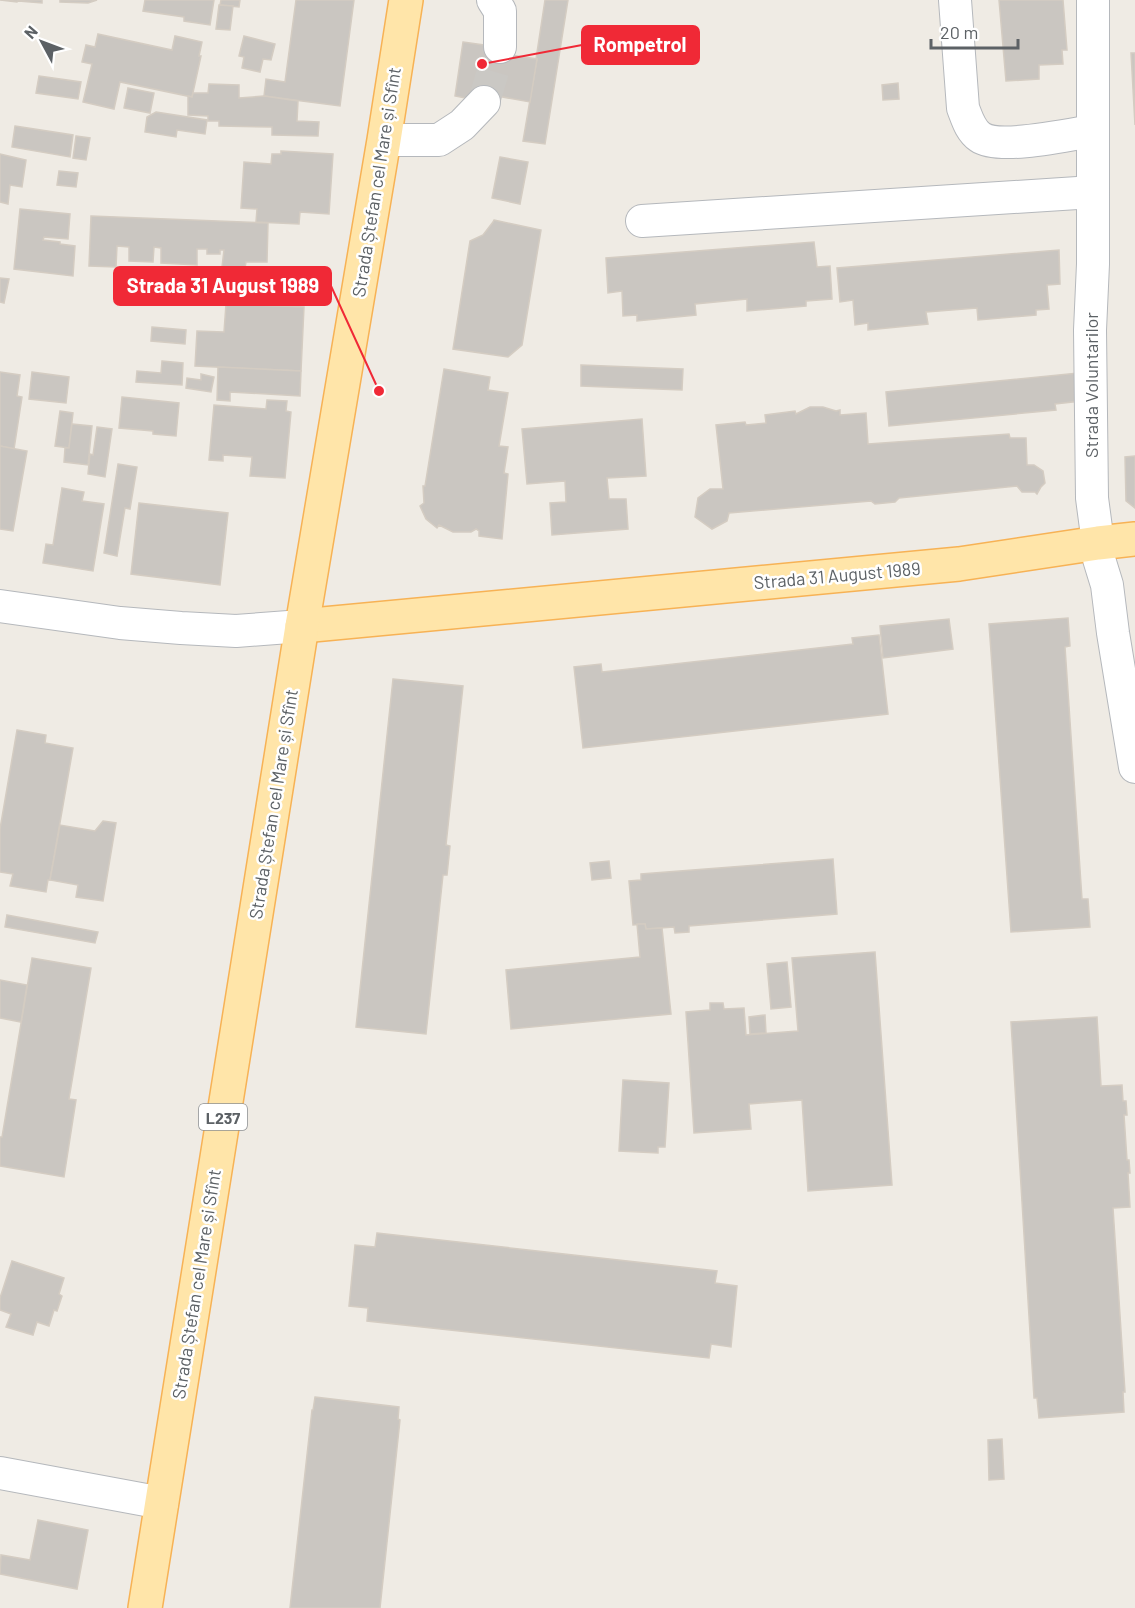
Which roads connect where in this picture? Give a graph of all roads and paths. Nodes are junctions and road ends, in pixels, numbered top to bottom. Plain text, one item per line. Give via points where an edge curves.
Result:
1 (406, 0) edge
2 (493, 0) edge
3 (955, 0) edge
4 (1093, 0) edge
5 (500, 47) tunnel mouth
6 (484, 102) tunnel mouth
7 (1092, 131) junction
8 (384, 140) junction
9 (1093, 192) junction
10 (642, 221) dead end
11 (1135, 539) edge
12 (1099, 551) junction
13 (0, 606) edge
14 (302, 626) junction
15 (1135, 767) edge
16 (0, 1473) edge
17 (162, 1503) junction
18 (145, 1608) edge

1 - 8 main road, Strada Ștefan cel Mare și Sfînt / L237
2 - 5 street via 500,11
3 - 7 street via 963,108 968,123 979,136 992,142 1013,142
4 - 7 street, Strada Voluntarilor
6 - 8 street via 462,125 439,140
7 - 9 street, Strada Voluntarilor
8 - 14 main road, Strada Ștefan cel Mare și Sfînt / L237
9 - 10 street
9 - 12 street, Strada Voluntarilor via 1092,498
11 - 12 main road, Strada 31 August 1989
12 - 14 main road, Strada 31 August 1989
12 - 15 street, Strada Voluntarilor
13 - 14 street, Strada 31 August 1989 via 181,628 236,631
14 - 17 main road, Strada Ștefan cel Mare și Sfînt / L237
16 - 17 street
17 - 18 main road, Strada Ștefan cel Mare și Sfînt / L237

